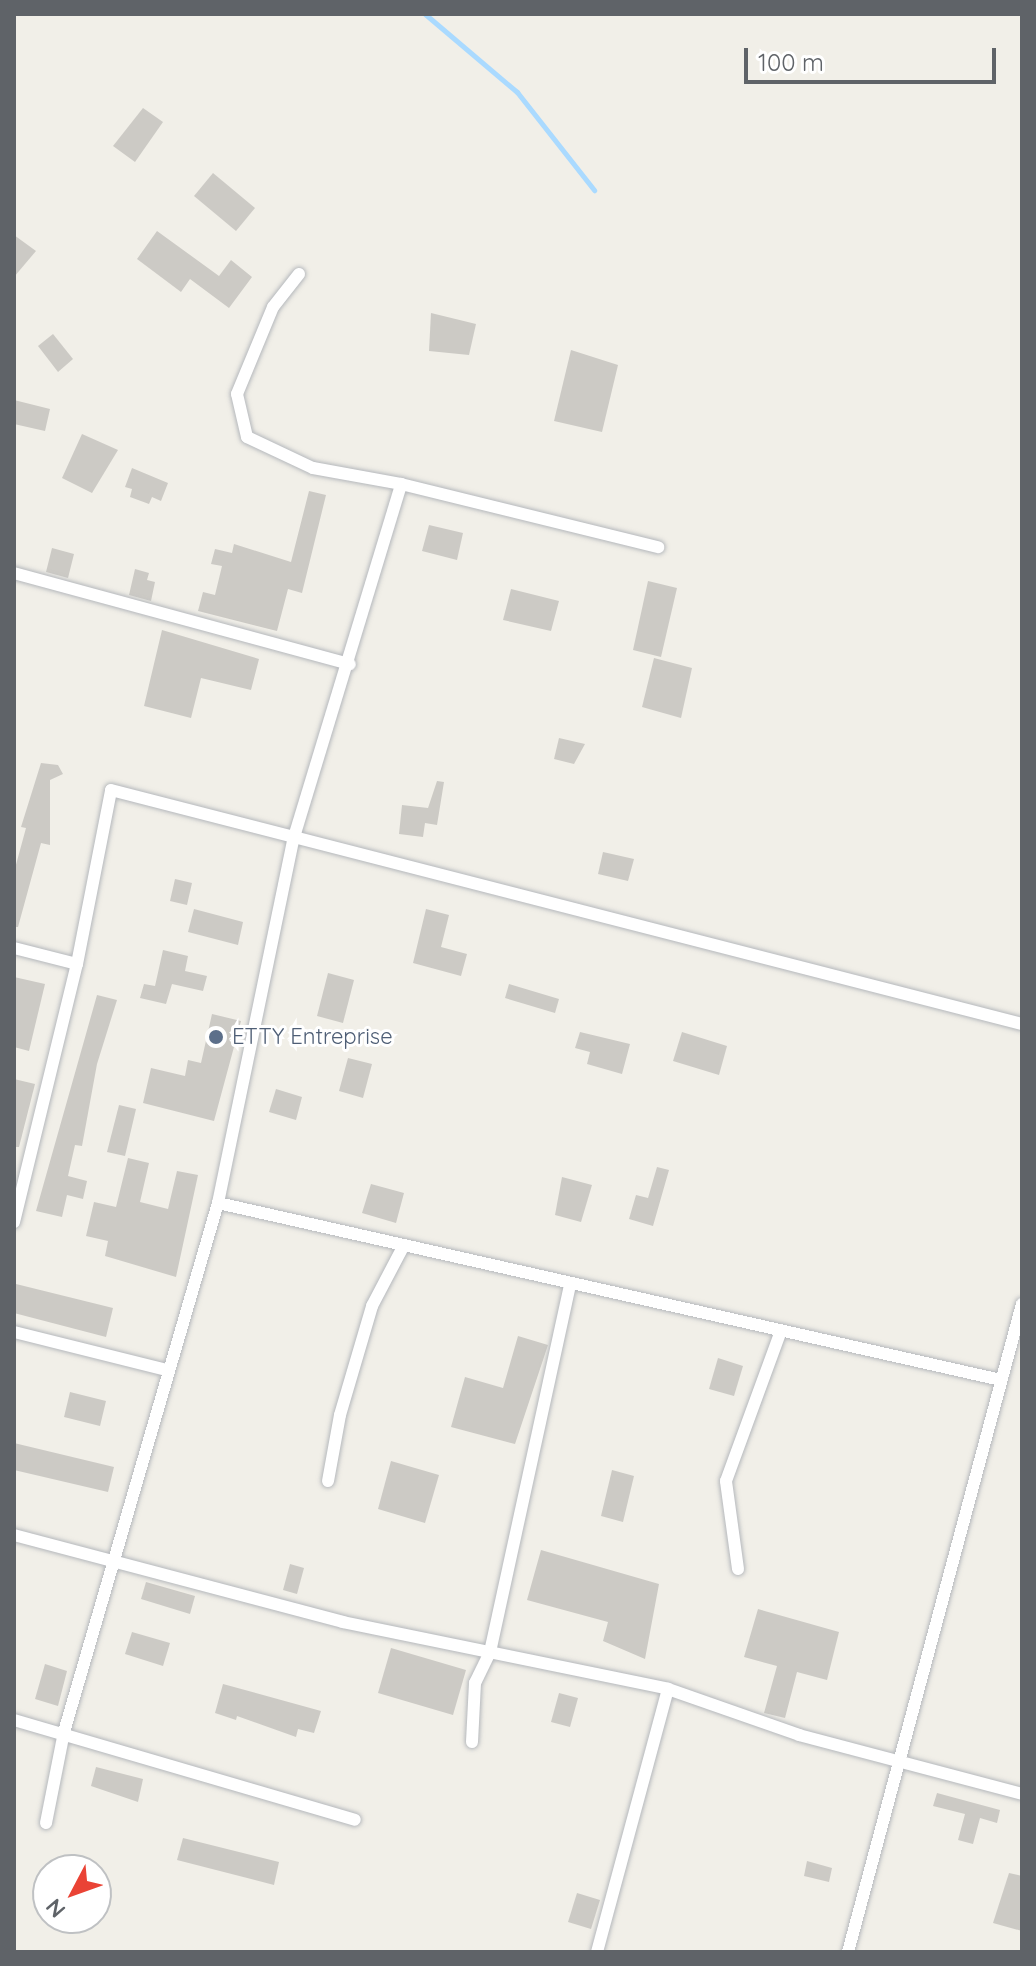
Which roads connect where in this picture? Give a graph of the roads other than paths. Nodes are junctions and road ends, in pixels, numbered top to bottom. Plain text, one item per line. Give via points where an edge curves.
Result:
1 (299, 274) dead end
2 (401, 484) junction
3 (658, 547) dead end
4 (14, 573) edge
5 (350, 664) junction
6 (294, 837) junction
7 (14, 948) edge
8 (77, 964) junction
9 (1022, 1024) edge
10 (218, 1203) junction
11 (14, 1222) edge
12 (404, 1245) junction
13 (570, 1284) junction
14 (1022, 1304) edge
15 (781, 1331) junction
16 (14, 1332) edge
17 (166, 1370) junction
18 (1001, 1380) junction
19 (328, 1481) dead end
20 (14, 1535) edge
21 (118, 1561) junction
22 (738, 1569) dead end
23 (490, 1652) junction
24 (668, 1689) junction
25 (14, 1720) edge
26 (64, 1732) junction
27 (472, 1742) dead end
28 (896, 1764) junction
29 (1022, 1794) edge
30 (355, 1820) dead end
31 (46, 1823) dead end
32 (597, 1952) edge
33 (848, 1952) edge

1 - 2 street via 273,307 237,394 247,437 313,468
2 - 3 street
2 - 5 street
4 - 5 street
5 - 6 street
6 - 8 street via 111,790
6 - 9 street
6 - 10 street
7 - 8 street
8 - 11 street
10 - 12 street
10 - 17 street
12 - 13 street
12 - 19 street via 372,1306 340,1415
13 - 15 street
13 - 23 street
14 - 18 street
15 - 18 street
15 - 22 street via 726,1481
16 - 17 street
17 - 21 street
18 - 28 street
20 - 21 street
21 - 23 street via 343,1622
21 - 26 street
23 - 24 street
23 - 27 street via 475,1683
24 - 28 street
24 - 32 street
25 - 26 street
26 - 30 street
26 - 31 street
28 - 29 street
28 - 33 street

